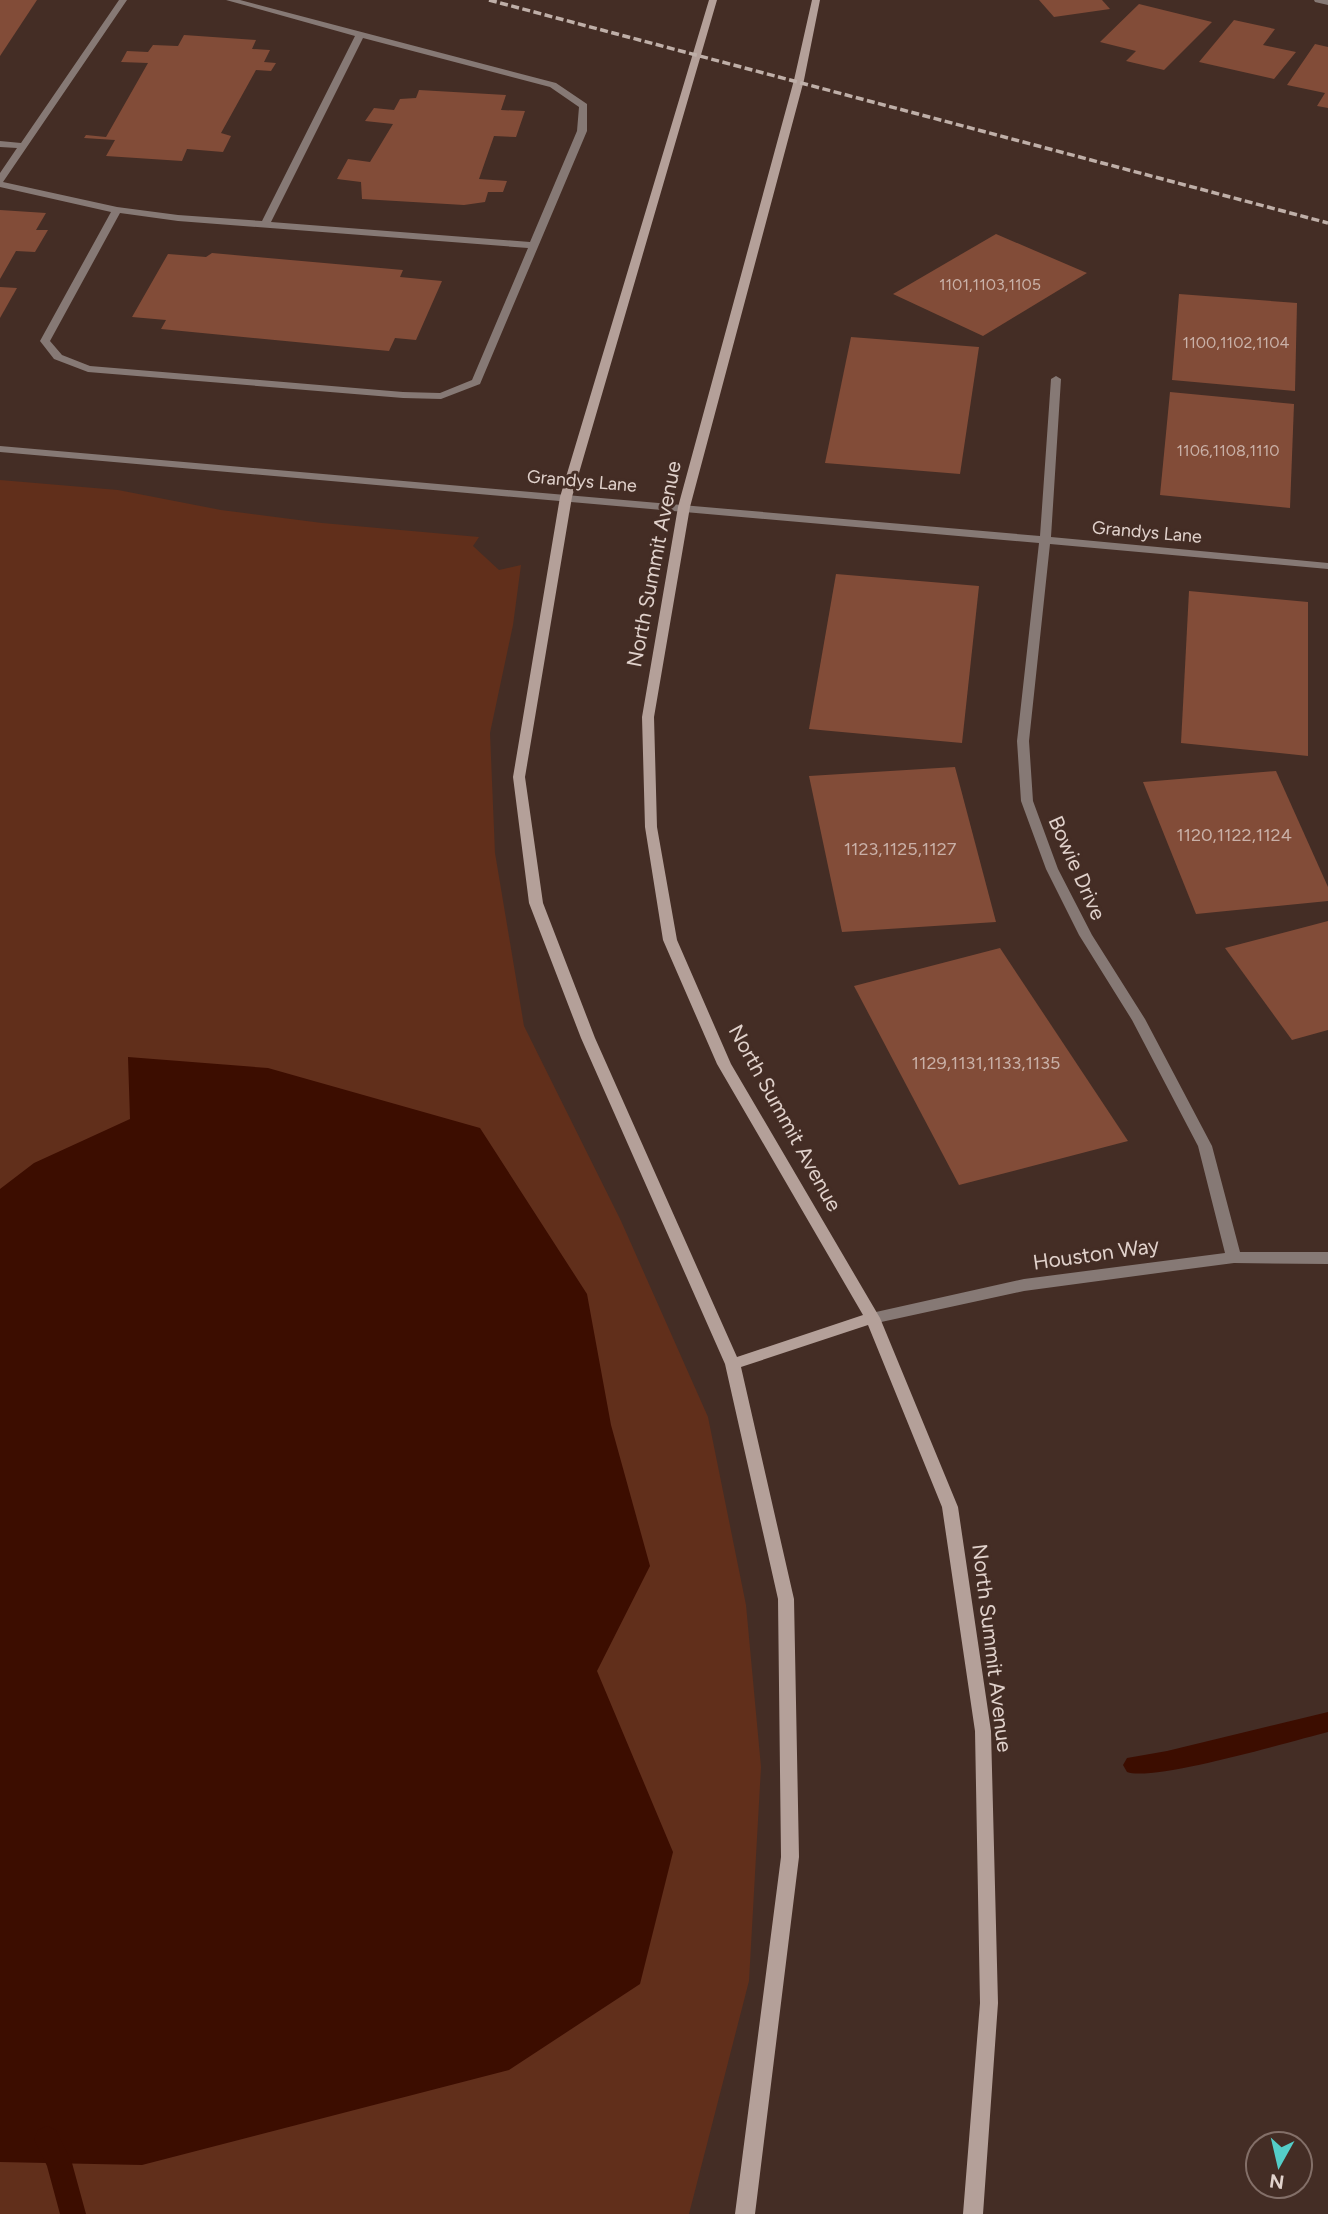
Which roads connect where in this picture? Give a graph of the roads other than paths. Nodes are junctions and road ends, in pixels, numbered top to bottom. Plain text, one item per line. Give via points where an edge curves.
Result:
1 (123, 0) edge
2 (230, 0) edge
3 (713, 0) edge
4 (816, 0) edge
5 (1318, 0) edge
6 (1328, 2) edge
7 (360, 35) junction
8 (0, 144) edge
9 (23, 146) junction
10 (0, 182) edge
11 (117, 210) junction
12 (265, 225) junction
13 (534, 246) junction
14 (1056, 379) dead end
15 (0, 449) edge
16 (566, 497) junction
17 (684, 507) junction
18 (1045, 540) junction
19 (1328, 566) edge
20 (1234, 1257) junction
21 (1328, 1258) edge
22 (872, 1318) junction
23 (733, 1364) junction
24 (745, 2214) edge
25 (973, 2214) edge

1 - 9 street
2 - 7 street
3 - 16 main road
4 - 17 main road, North Summit Avenue via 799,80
5 - 6 street
7 - 12 street
7 - 13 street via 553,85 584,106 582,131
8 - 9 street
9 - 10 street
10 - 11 street
11 - 12 street
11 - 13 street via 45,341 58,357 88,369 441,396 476,382
12 - 13 street
14 - 18 street, Bowie Drive
15 - 16 street, Grandys Lane
16 - 17 street, Grandys Lane
16 - 23 main road via 519,777 536,903 588,1038
17 - 18 street, Grandys Lane
17 - 22 main road, North Summit Avenue via 648,717 652,827 670,940 724,1064
18 - 19 street, Grandys Lane
18 - 20 street, Bowie Drive via 1023,741 1027,801 1052,869 1086,935 1138,1019 1205,1146
20 - 21 street, Houston Way
20 - 22 street, Houston Way via 1024,1285
22 - 23 main road
22 - 25 main road, North Summit Avenue via 950,1507 983,1731 989,2003
23 - 24 main road via 786,1599 790,1844

